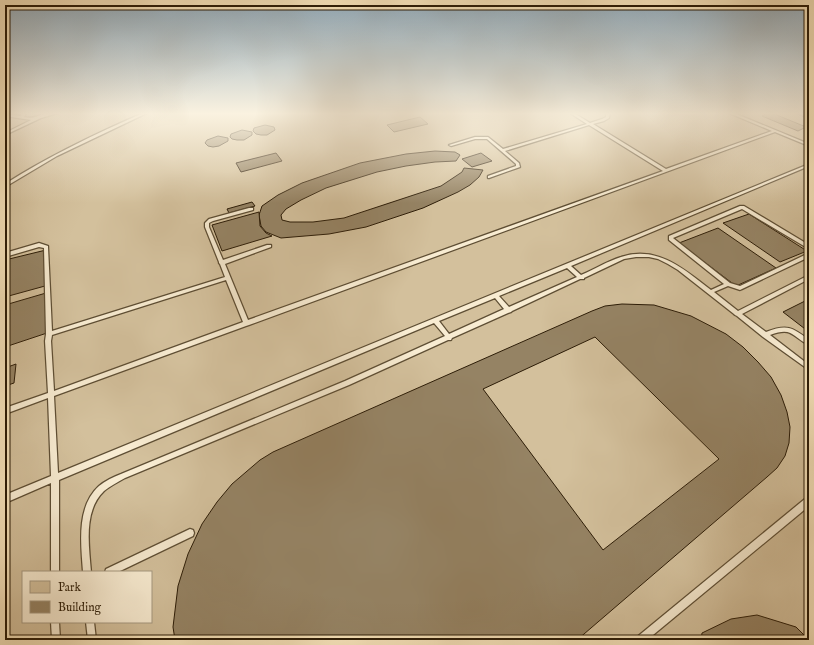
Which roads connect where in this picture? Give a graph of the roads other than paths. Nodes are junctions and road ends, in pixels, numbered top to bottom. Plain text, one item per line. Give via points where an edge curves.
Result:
1 (80, 143) edge
2 (459, 143) edge
3 (494, 143) edge
4 (526, 143) edge
5 (622, 143) edge
6 (742, 143) edge
7 (451, 145) dead end
8 (503, 150) junction
9 (809, 165) edge
10 (666, 170) junction
11 (489, 177) dead end
12 (5, 186) edge
13 (251, 209) dead end
14 (270, 246) dead end
15 (809, 247) edge
16 (5, 255) edge
17 (809, 255) edge
18 (221, 263) junction
19 (567, 265) junction
20 (809, 277) edge
21 (227, 278) junction
22 (582, 278) junction
23 (728, 284) junction
24 (710, 292) junction
25 (495, 295) junction
26 (509, 311) junction
27 (737, 314) junction
28 (436, 320) junction
29 (247, 324) junction
30 (49, 334) junction
31 (765, 335) junction
32 (449, 338) junction
33 (809, 343) edge
34 (809, 368) edge
35 (51, 395) junction
36 (5, 411) edge
37 (55, 478) junction
38 (5, 499) edge
39 (809, 501) edge
40 (190, 533) dead end
41 (55, 571) edge
42 (87, 571) edge
43 (111, 571) edge
44 (55, 623) edge
45 (90, 623) edge
46 (56, 640) edge
47 (92, 640) edge
48 (640, 640) edge

1 - 12 lane via 22,174
2 - 7 lane
3 - 8 lane
4 - 8 lane
5 - 10 lane
6 - 10 lane
8 - 11 lane via 518,167
9 - 19 lane
10 - 29 lane
13 - 18 lane via 207,223
14 - 18 lane
15 - 23 lane via 742,207 671,237
16 - 30 lane via 39,245 46,247
17 - 23 lane via 740,288
18 - 21 lane
19 - 22 lane
19 - 25 lane
20 - 27 lane
21 - 29 lane
21 - 30 lane
22 - 24 lane via 623,258 646,254 670,261
22 - 26 lane
23 - 24 lane
24 - 27 lane
25 - 26 lane
25 - 28 lane
26 - 32 lane
27 - 31 lane
28 - 32 lane
28 - 37 lane
29 - 35 lane
30 - 35 lane
31 - 33 lane via 786,329
31 - 34 lane
32 - 42 lane via 348,384 123,476 102,488 92,501 86,519
35 - 36 lane
35 - 37 lane
37 - 38 lane
37 - 41 lane
39 - 48 lane
40 - 43 lane
44 - 46 lane
45 - 47 lane

